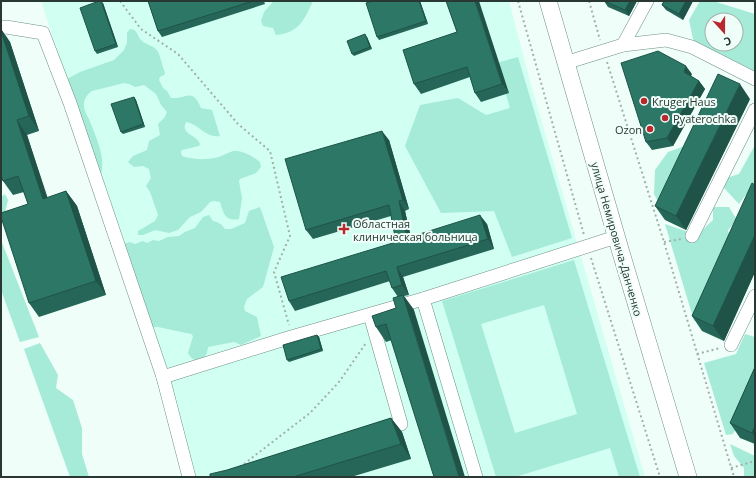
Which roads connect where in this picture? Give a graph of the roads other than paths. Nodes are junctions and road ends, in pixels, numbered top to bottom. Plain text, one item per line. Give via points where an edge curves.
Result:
1 (548, 1) edge
2 (647, 1) edge
3 (1, 28) edge
4 (623, 45) junction
5 (565, 62) junction
6 (755, 79) edge
7 (755, 110) edge
8 (692, 236) road end
9 (616, 237) junction
10 (755, 296) edge
11 (423, 299) junction
12 (370, 315) junction
13 (731, 345) road end
14 (162, 377) junction
15 (371, 433) edge
16 (189, 477) edge
17 (476, 477) edge
18 (688, 477) edge

1 - 5 main road, улица Немировича-Данченко
2 - 4 lane
3 - 14 lane via 43,33 70,102
4 - 5 lane
4 - 6 lane via 666,40 692,47
5 - 9 main road, улица Немировича-Данченко
7 - 8 lane
9 - 11 lane
9 - 18 main road, улица Немировича-Данченко
10 - 13 lane
11 - 12 lane
11 - 17 lane
12 - 14 lane
12 - 15 lane via 402,424
14 - 16 lane

